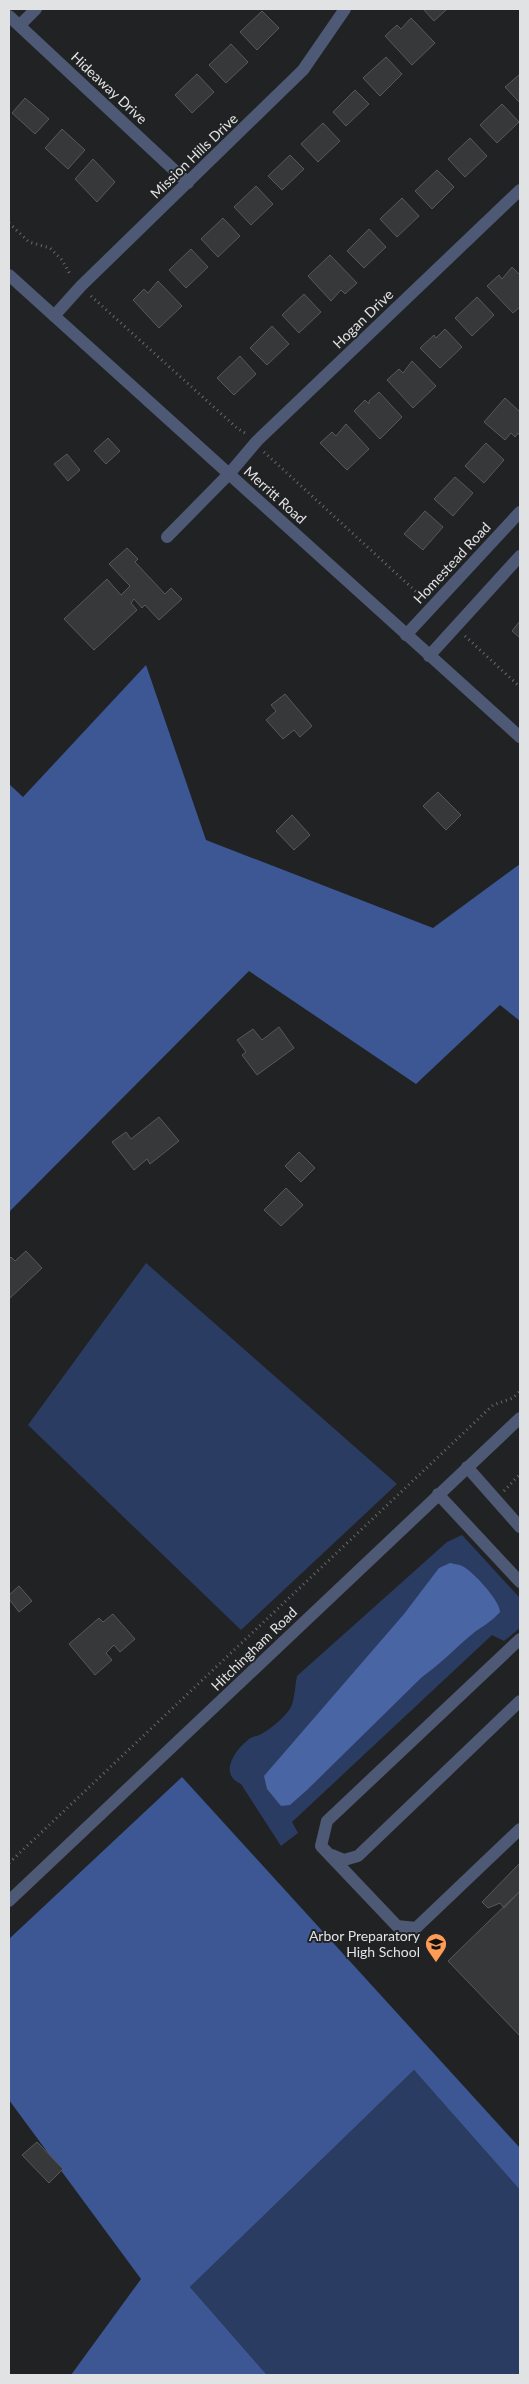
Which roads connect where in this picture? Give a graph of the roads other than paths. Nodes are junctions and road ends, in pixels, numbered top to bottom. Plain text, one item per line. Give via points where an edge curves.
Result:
1 (36, 9) edge
2 (345, 9) edge
3 (9, 16) edge
4 (20, 25) junction
5 (188, 183) junction
6 (520, 190) edge
7 (9, 275) edge
8 (54, 316) junction
9 (229, 474) junction
10 (520, 512) edge
11 (167, 537) dead end
12 (520, 556) edge
13 (406, 635) junction
14 (429, 656) junction
15 (520, 737) edge
16 (520, 1418) edge
17 (467, 1467) junction
18 (438, 1494) junction
19 (520, 1527) edge
20 (520, 1582) edge
21 (520, 1640) edge
22 (520, 1700) edge
23 (520, 1829) edge
24 (330, 1854) junction
25 (9, 1902) edge

1 - 4 street
2 - 5 street, Mission Hills Drive via 302,70
3 - 4 street, Hideaway Drive
4 - 5 street, Hideaway Drive
5 - 8 street, Mission Hills Drive
6 - 9 street, Hogan Drive via 257,441
7 - 8 street, Merritt Road
8 - 9 street, Merritt Road
9 - 11 street, Hogan Drive
9 - 13 street, Merritt Road
10 - 13 street, Homestead Road
12 - 14 street
13 - 14 street, Merritt Road
14 - 15 street, Merritt Road
16 - 17 street, Hitchingham Road
17 - 18 street, Hitchingham Road
17 - 19 street
18 - 20 street
18 - 25 street, Hitchingham Road
21 - 24 street via 327,1821 321,1846
22 - 24 street via 358,1856 344,1860
23 - 24 street via 416,1928 397,1926

